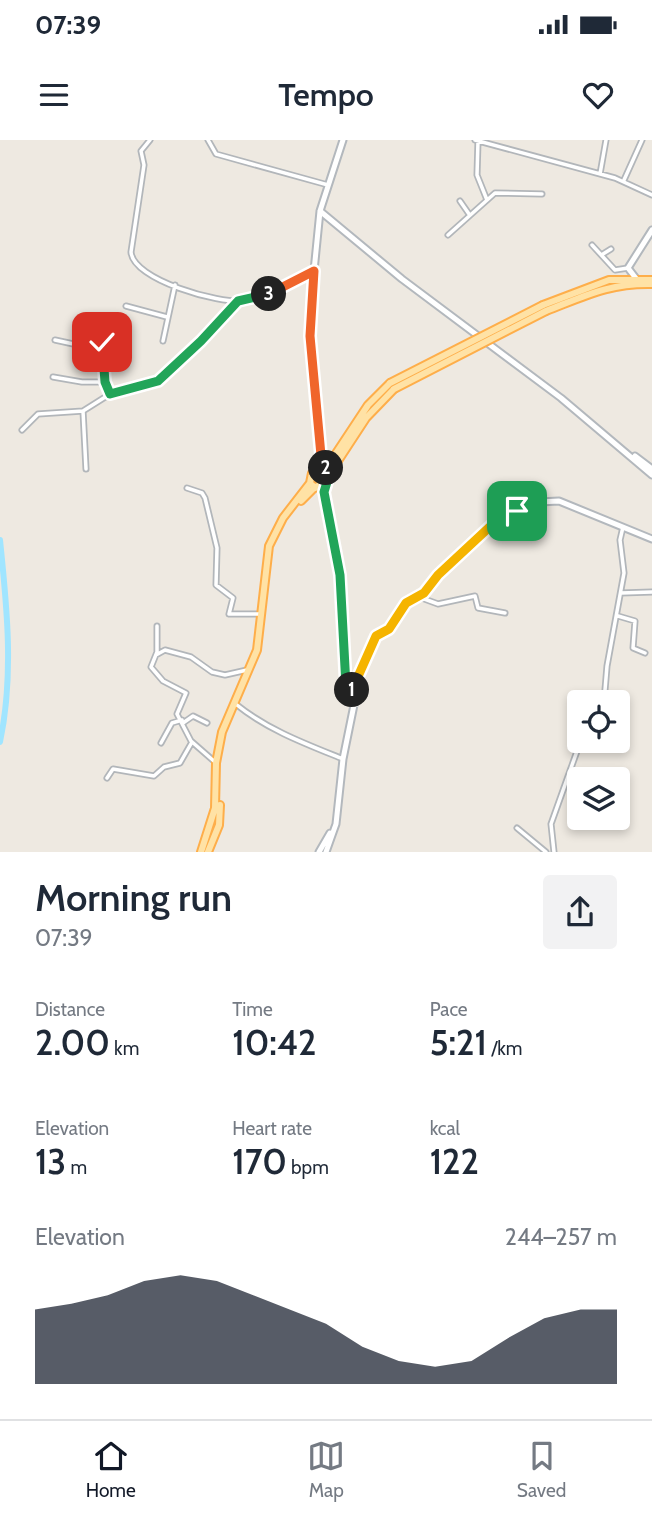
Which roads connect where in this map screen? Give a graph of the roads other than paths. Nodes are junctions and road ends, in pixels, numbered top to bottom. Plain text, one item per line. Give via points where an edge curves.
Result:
1 (150, 140) edge
2 (208, 140) edge
3 (343, 140) edge
4 (606, 140) edge
5 (642, 140) edge
6 (476, 141) edge
7 (600, 174) junction
8 (624, 180) junction
9 (330, 186) junction
10 (542, 194) dead end
11 (652, 195) edge
12 (487, 200) junction
13 (460, 201) dead end
14 (320, 211) junction
15 (469, 214) junction
16 (652, 230) edge
17 (449, 235) dead end
18 (592, 245) dead end
19 (611, 249) dead end
20 (603, 254) junction
21 (628, 268) junction
22 (314, 271) junction
23 (638, 281) junction
24 (652, 282) edge
25 (175, 285) junction
26 (238, 301) junction
27 (126, 306) dead end
28 (114, 317) dead end
29 (167, 317) junction
30 (55, 340) dead end
31 (163, 341) dead end
32 (101, 350) junction
33 (53, 377) dead end
34 (105, 382) junction
35 (392, 386) junction
36 (110, 394) junction
37 (83, 411) junction
38 (596, 427) junction
39 (22, 430) dead end
40 (323, 464) junction
41 (86, 469) dead end
42 (652, 469) edge
43 (330, 472) junction
44 (652, 475) edge
45 (317, 486) junction
46 (187, 488) dead end
47 (623, 525) junction
48 (652, 539) edge
49 (652, 592) edge
50 (621, 593) junction
51 (419, 597) junction
52 (505, 613) dead end
53 (261, 614) junction
54 (618, 616) junction
55 (157, 626) dead end
56 (645, 653) dead end
57 (154, 657) junction
58 (250, 671) junction
59 (605, 690) edge
60 (355, 700) junction
61 (237, 705) junction
62 (183, 721) junction
63 (207, 723) dead end
64 (192, 742) junction
65 (161, 743) dead end
66 (576, 753) edge
67 (343, 760) junction
68 (216, 763) junction
69 (107, 778) dead end
70 (336, 824) junction
71 (517, 828) dead end
72 (201, 852) edge
73 (208, 852) edge
74 (319, 852) edge
75 (326, 852) edge
76 (545, 852) edge
77 (554, 852) edge

1 - 25 street via 141,151 144,165 131,258 149,276
2 - 9 street via 216,154
3 - 9 street
4 - 7 street
5 - 8 street
6 - 7 street
6 - 12 street via 477,175
7 - 8 street
8 - 11 street
9 - 14 street
10 - 12 street via 499,192
12 - 15 street
13 - 15 street
14 - 22 street
14 - 38 street
15 - 17 street
16 - 21 street
18 - 20 street
19 - 20 street
20 - 21 street via 615,270
21 - 23 street
22 - 26 street via 271,293
22 - 40 street via 310,336
23 - 24 main road
23 - 35 main road, bridge via 609,280
25 - 26 street via 218,300
25 - 29 street
26 - 36 street via 166,375
27 - 29 street
28 - 32 street
29 - 31 street
30 - 32 street
32 - 34 street
33 - 34 street
34 - 36 street
35 - 40 main road via 368,405 338,453
35 - 43 main road
36 - 37 street
37 - 39 street via 38,414
37 - 41 street
38 - 42 street
38 - 44 street
40 - 43 main road
40 - 45 main road via 314,471
43 - 45 main road
45 - 53 main road via 283,518 270,541
45 - 60 street via 327,499 340,575 346,686
45 - 61 main road via 286,520 274,542 260,651
46 - 53 street via 205,498 217,548 216,584 233,598 229,614
47 - 48 street
47 - 50 street
47 - 51 street via 567,502 532,504 496,521
49 - 50 street
50 - 54 street
51 - 52 street via 438,604 475,596 478,608
51 - 60 street via 406,603 389,629 376,636 351,693
53 - 58 main road
54 - 56 street via 635,621 633,648
54 - 59 street
55 - 57 street
57 - 58 street via 168,650 191,657 212,672
57 - 62 street via 153,671 186,693 177,712
58 - 68 main road via 222,732
60 - 67 street
61 - 67 street via 269,729
61 - 73 main road via 220,751 219,825
62 - 63 street via 193,716
62 - 64 street
62 - 65 street via 172,723
64 - 68 street
64 - 69 street via 181,762 164,767 155,776 113,769
66 - 77 street via 551,824
67 - 70 street
68 - 72 main road via 215,808
70 - 74 street
70 - 75 street
71 - 76 street

